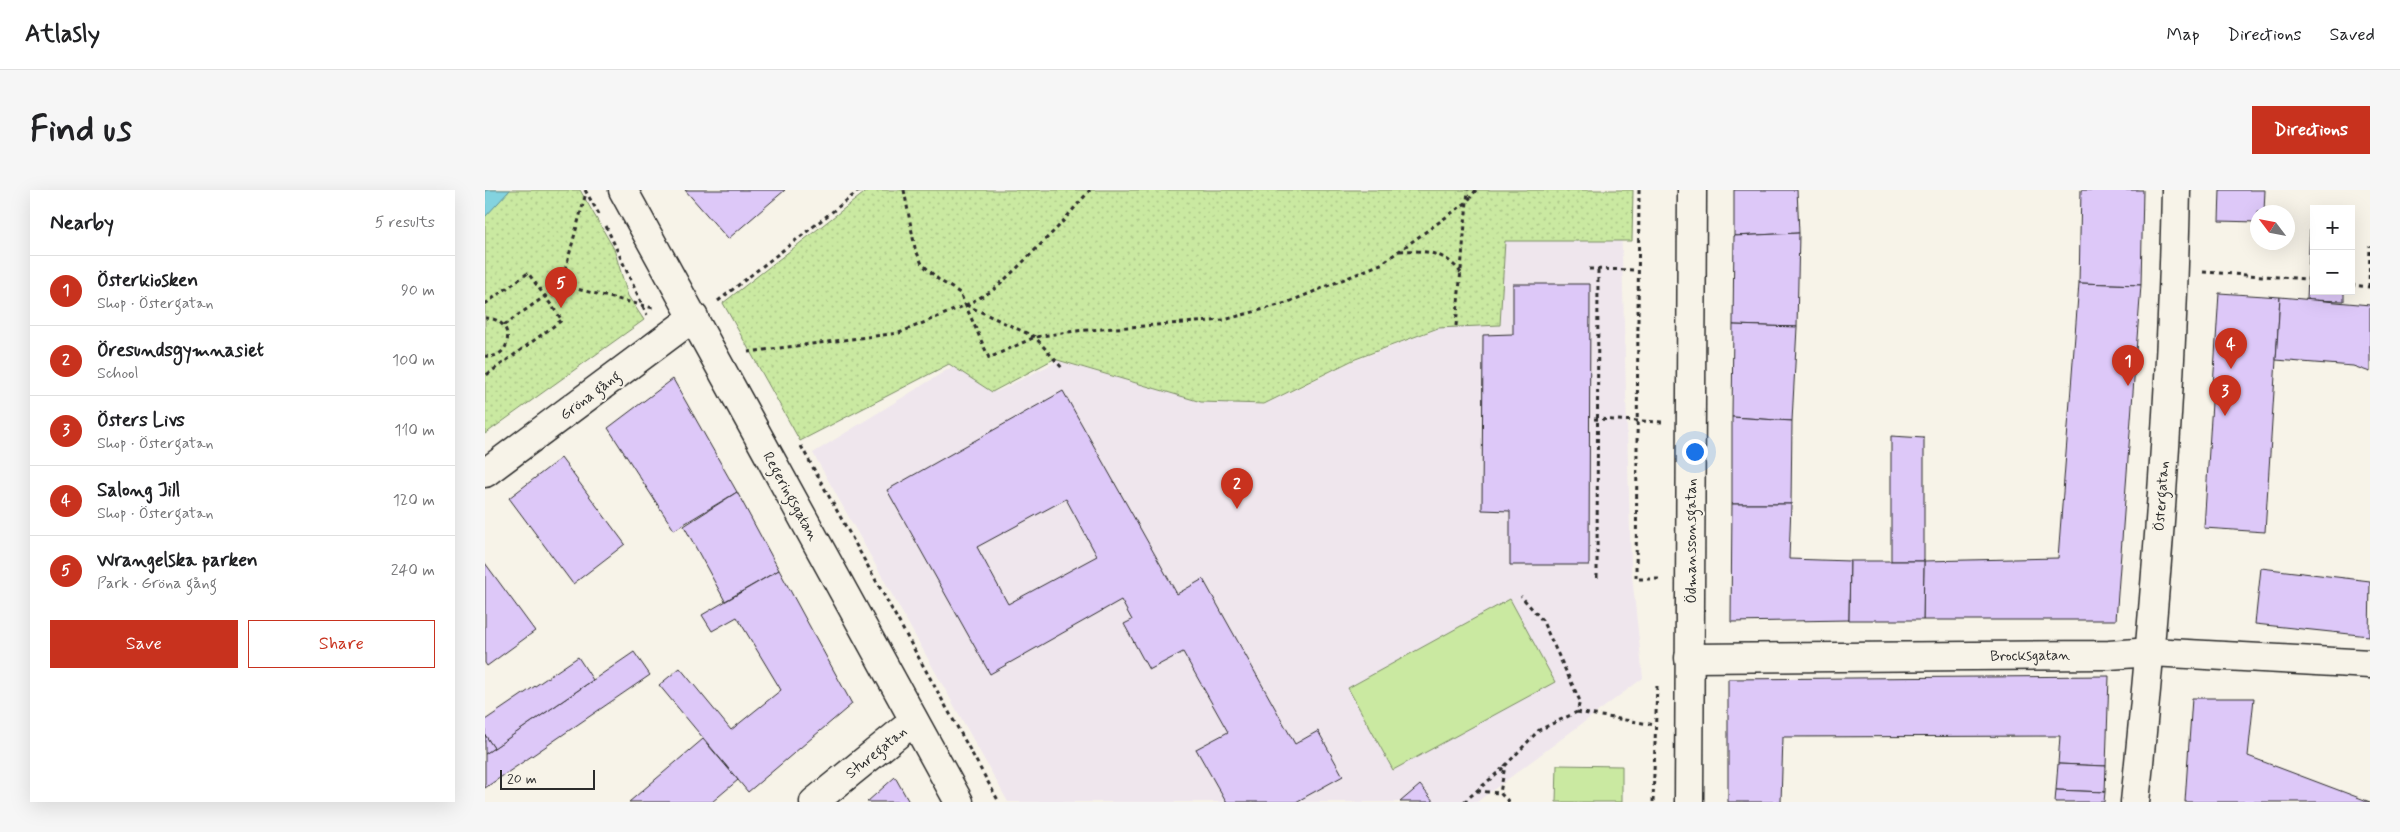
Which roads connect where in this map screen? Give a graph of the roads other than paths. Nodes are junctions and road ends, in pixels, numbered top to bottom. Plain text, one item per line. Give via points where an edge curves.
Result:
1 (623, 190) edge
2 (1692, 190) edge
3 (2176, 190) edge
4 (694, 317) junction
5 (485, 473) edge
6 (2151, 652) junction
7 (1689, 658) junction
8 (2370, 664) edge
9 (914, 721) junction
10 (814, 802) edge
11 (959, 802) edge
12 (1689, 802) edge
13 (2135, 802) edge

1 - 4 street, Regeringsgatan
2 - 7 street, Ödmanssonsgatan
3 - 6 street, Östergatan via 2175,270
4 - 5 street, Gröna gång
4 - 9 street, Regeringsgatan
6 - 7 street, Brocksgatan
6 - 8 street, Brocksgatan
6 - 13 street, Östergatan
7 - 12 street, Ödmanssonsgatan
9 - 10 street, Sturegatan
9 - 11 street, Regeringsgatan

